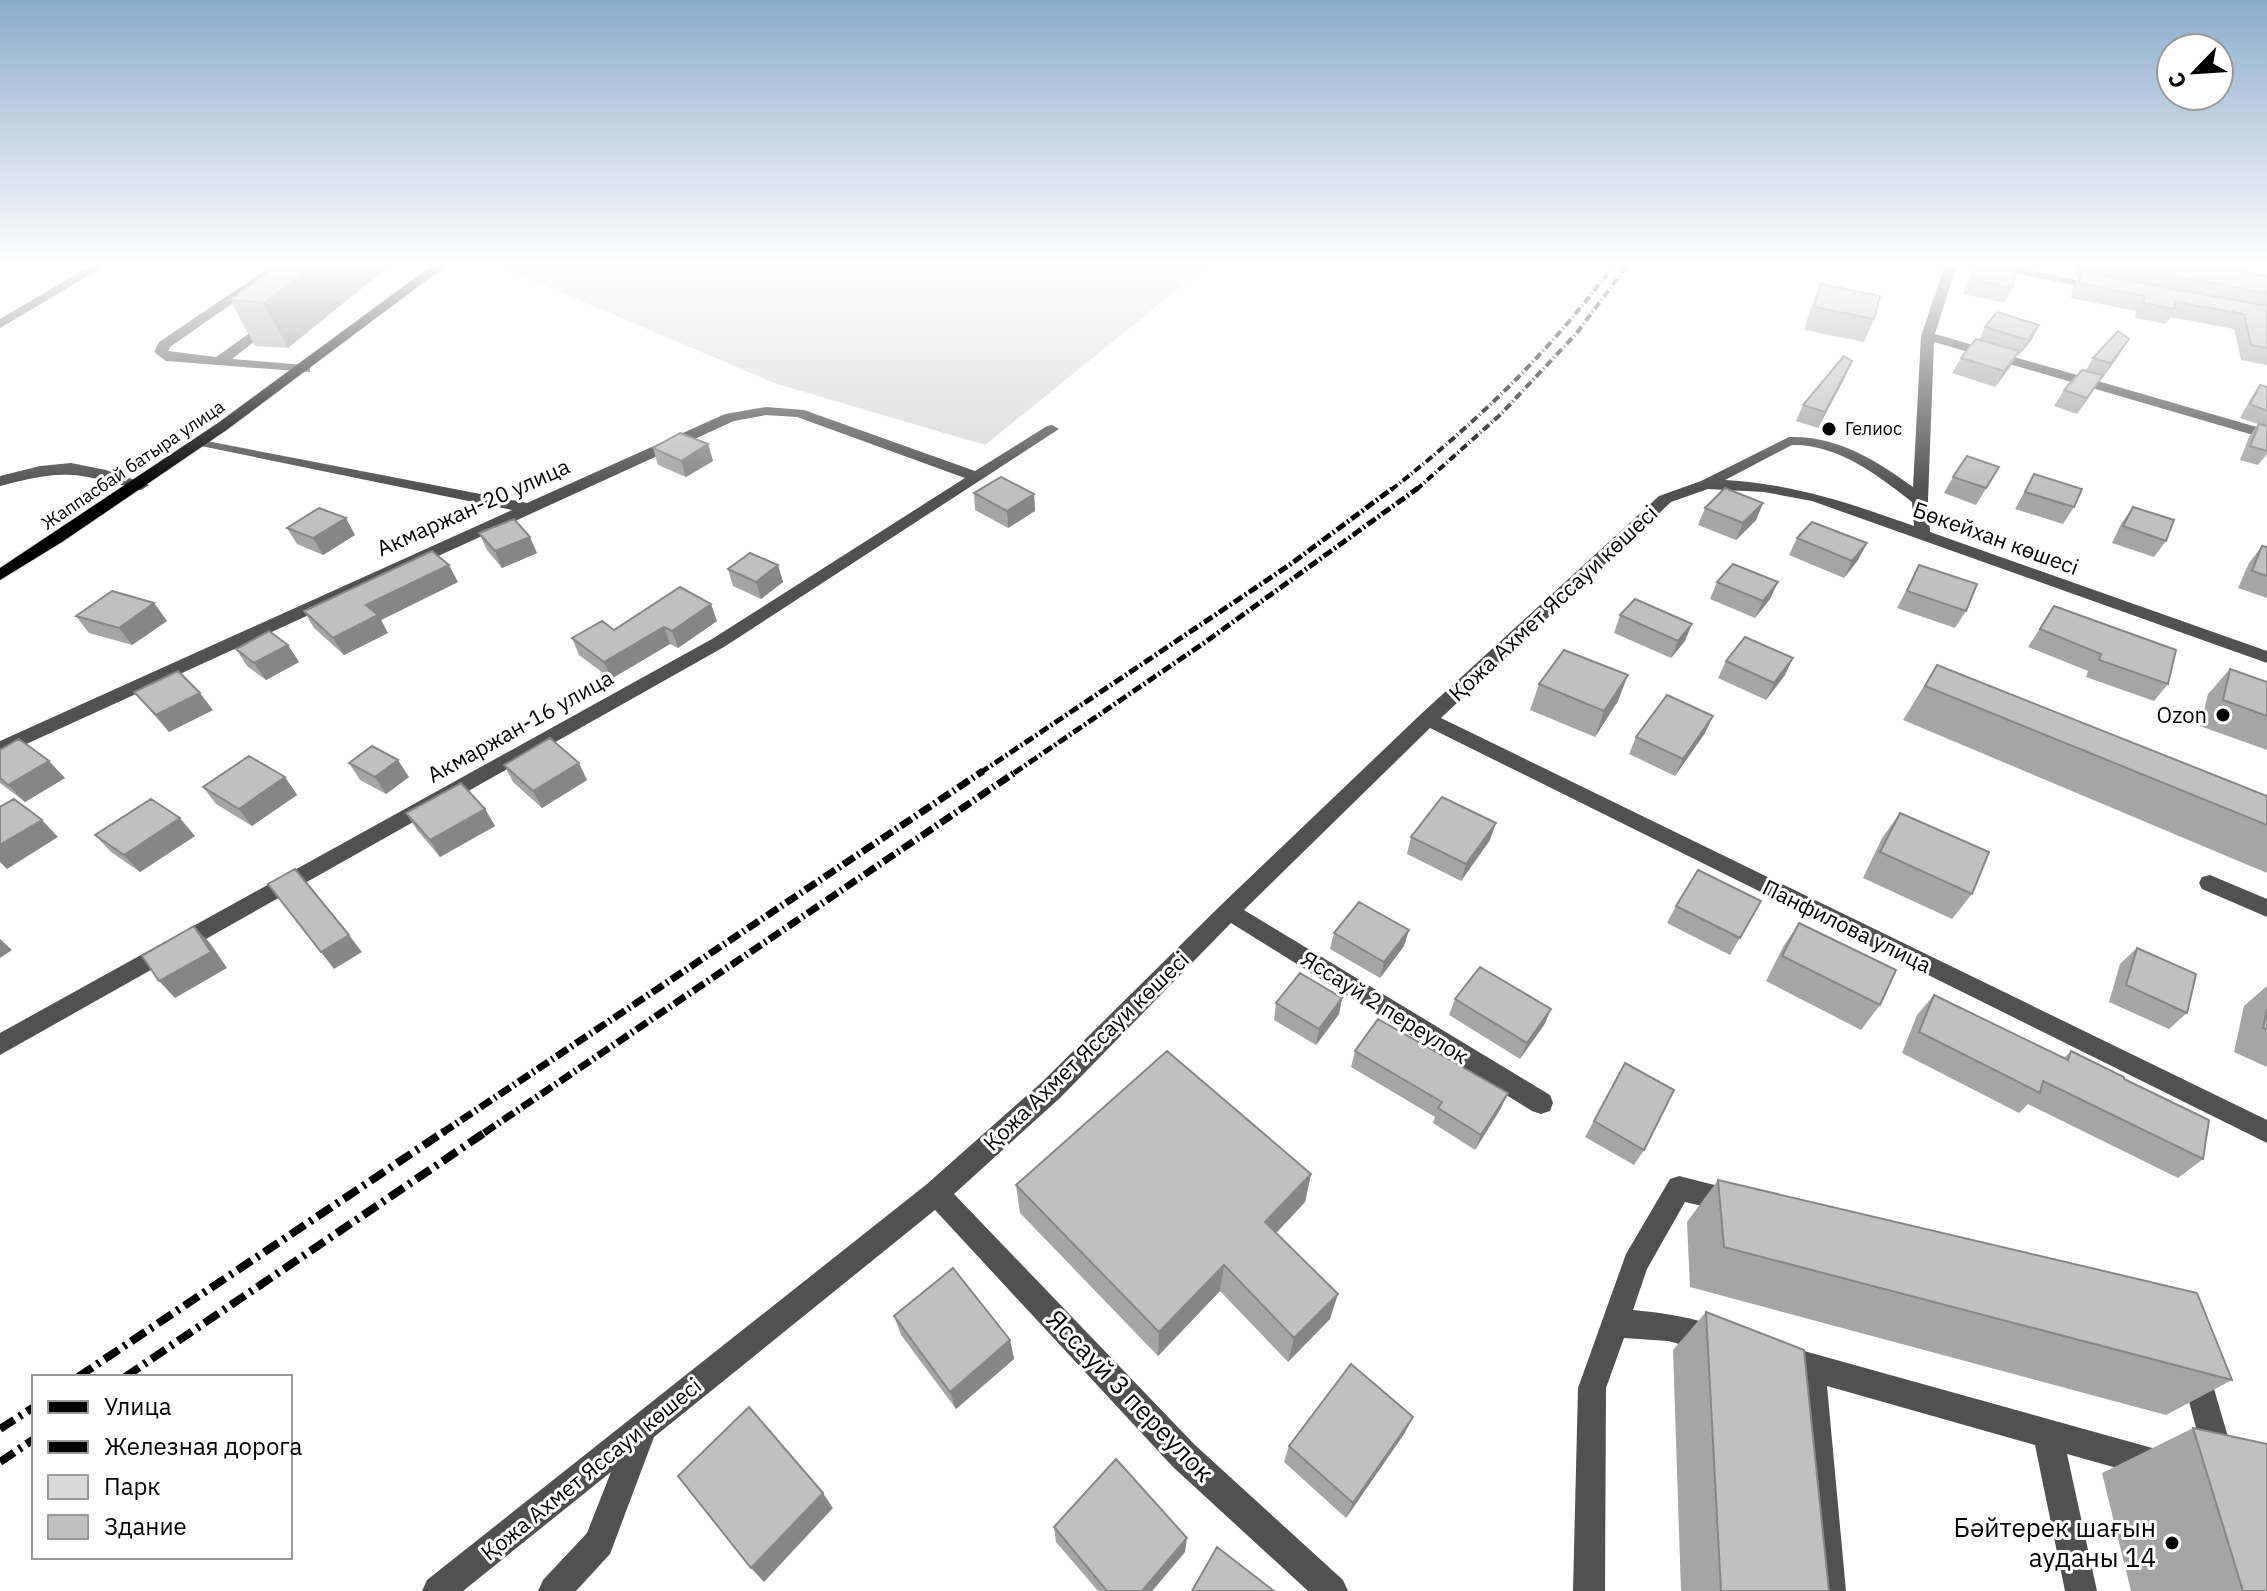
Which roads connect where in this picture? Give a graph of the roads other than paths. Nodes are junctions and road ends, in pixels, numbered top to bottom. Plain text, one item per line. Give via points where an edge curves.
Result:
1 (169, 341) edge
2 (246, 341) edge
3 (341, 341) edge
4 (1928, 341) edge
5 (1946, 341) edge
6 (220, 361) junction
7 (305, 369) junction
8 (1052, 429) dead end
9 (2267, 435) edge
10 (201, 442) junction
11 (977, 477) junction
12 (0, 481) edge
13 (1706, 484) junction
14 (141, 485) junction
15 (1920, 500) junction
16 (531, 509) junction
17 (1922, 535) junction
18 (0, 575) edge
19 (2267, 657) edge
20 (1428, 719) junction
21 (0, 749) edge
22 (2210, 883) dead end
23 (2267, 908) edge
24 (1229, 911) junction
25 (0, 1045) edge
26 (1541, 1103) dead end
27 (2267, 1132) edge
28 (936, 1193) junction
29 (1756, 1207) edge
30 (1615, 1323) junction
31 (2181, 1347) edge
32 (1811, 1367) junction
33 (643, 1427) junction
34 (2048, 1434) junction
35 (438, 1591) edge
36 (554, 1591) edge
37 (1332, 1591) edge
38 (1589, 1591) edge
39 (1830, 1591) edge
40 (2081, 1591) edge

1 - 6 street via 161,352 166,357
2 - 6 street
3 - 7 main road, Жаппасбай батыра улица
4 - 15 street
5 - 9 street
6 - 7 street
7 - 10 main road, Жаппасбай батыра улица
8 - 11 street, Акмаржан-16 улица
10 - 14 main road, Жаппасбай батыра улица
10 - 16 street
11 - 16 street, Акмаржан-20 улица via 799,413 766,411 730,417
11 - 25 street, Акмаржан-16 улица via 718,643
12 - 14 street via 59,465
13 - 15 street, Қожа Ахмет Яссауи көшесі via 1802,439 1865,460
13 - 17 street, Бөкейхан көшесі via 1816,497
13 - 20 street, Қожа Ахмет Яссауи көшесі via 1665,499
14 - 18 main road, Жаппасбай батыра улица
15 - 17 street
16 - 21 street, Акмаржан-20 улица
17 - 19 street, Бөкейхан көшесі
20 - 24 street, Қожа Ахмет Яссауи көшесі
20 - 27 street, Панфилова улица
22 - 23 street
24 - 26 street, Яссауй 2 переулок
24 - 28 street, Қожа Ахмет Яссауи көшесі via 1051,1090
28 - 33 street, Қожа Ахмет Яссауи көшесі
28 - 37 street, Яссауй 3 переулок via 1184,1456
29 - 30 street via 1679,1188 1636,1263
30 - 32 street via 1668,1327
30 - 38 street via 1592,1388
31 - 34 street via 2191,1358 2227,1485
32 - 34 street
32 - 39 street
33 - 35 street, Қожа Ахмет Яссауи көшесі
33 - 36 street via 599,1543
34 - 40 street

